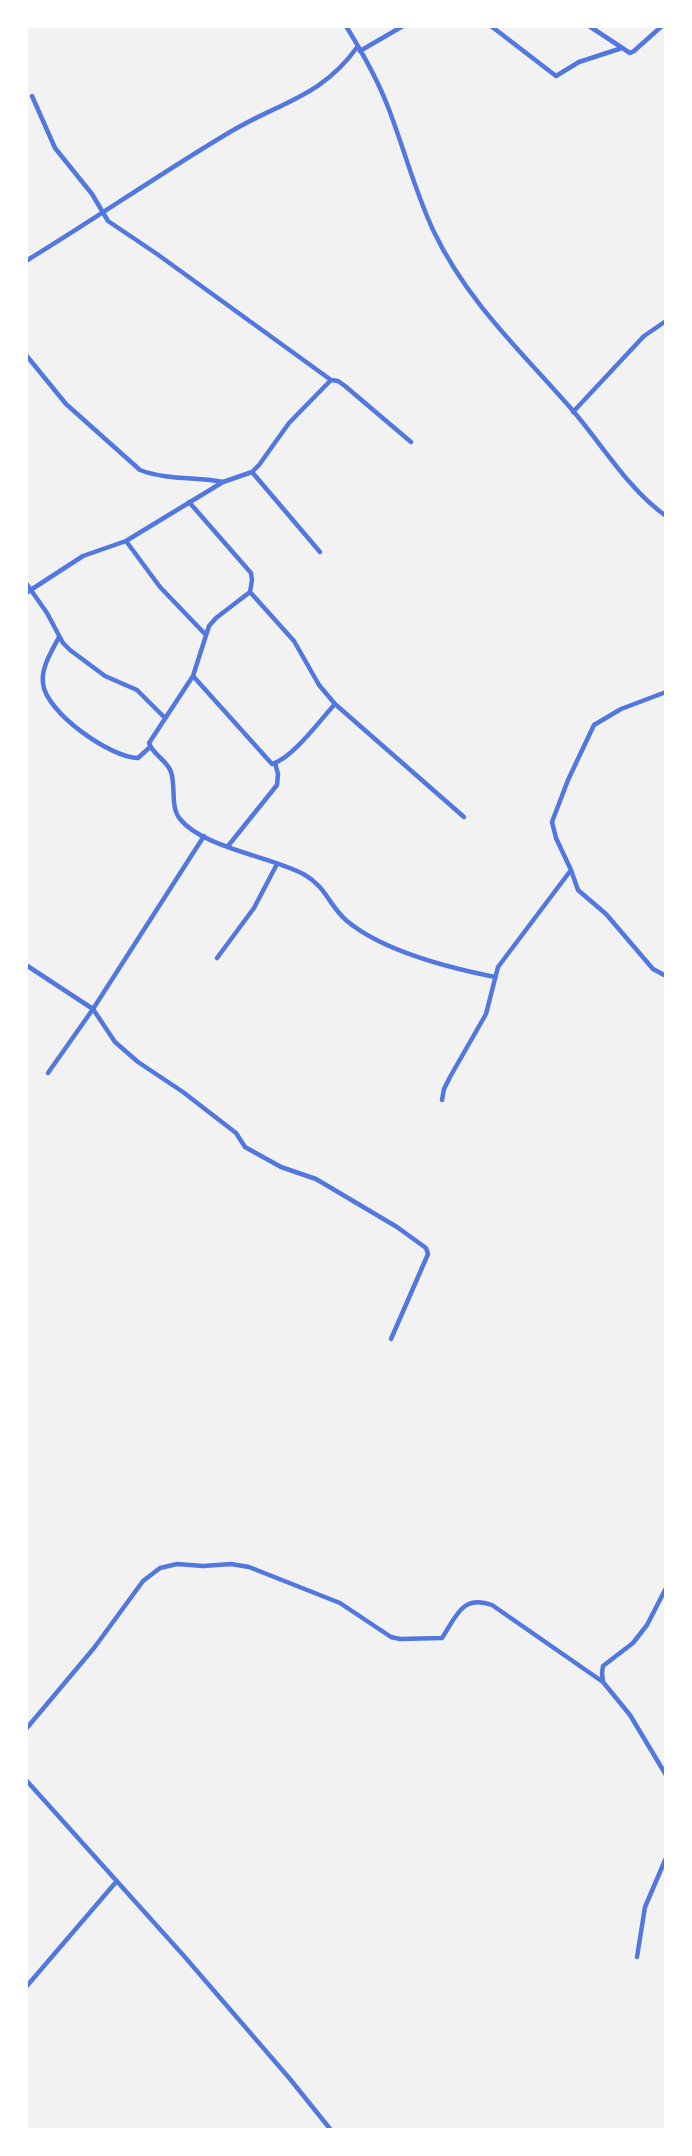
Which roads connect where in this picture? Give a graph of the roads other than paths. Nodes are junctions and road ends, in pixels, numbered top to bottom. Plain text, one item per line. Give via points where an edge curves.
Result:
1 (346, 26) edge
2 (403, 26) edge
3 (491, 26) edge
4 (589, 26) edge
5 (662, 26) edge
6 (622, 48) junction
7 (359, 49) junction
8 (32, 96) dead end
9 (104, 212) junction
10 (26, 261) edge
11 (666, 321) edge
12 (26, 355) edge
13 (331, 380) junction
14 (573, 412) junction
15 (411, 442) dead end
16 (252, 472) junction
17 (223, 482) junction
18 (189, 502) junction
19 (666, 516) edge
20 (126, 541) junction
21 (320, 552) dead end
22 (26, 583) edge
23 (32, 590) junction
24 (250, 592) junction
25 (26, 593) edge
26 (205, 634) junction
27 (60, 636) junction
28 (193, 676) junction
29 (666, 692) edge
30 (335, 704) junction
31 (165, 718) junction
32 (150, 747) junction
33 (275, 763) junction
34 (464, 817) dead end
35 (204, 836) junction
36 (228, 846) junction
37 (277, 864) junction
38 (571, 870) junction
39 (217, 958) dead end
40 (26, 964) edge
41 (666, 976) edge
42 (495, 977) junction
43 (93, 1009) junction
44 (48, 1073) dead end
45 (442, 1100) dead end
46 (391, 1339) dead end
47 (666, 1588) edge
48 (603, 1682) junction
49 (26, 1728) edge
50 (666, 1775) edge
51 (26, 1780) edge
52 (666, 1858) edge
53 (660, 1871) junction
54 (666, 1875) edge
55 (116, 1882) junction
56 (637, 1957) dead end
57 (26, 1987) edge
58 (331, 2130) edge

1 - 7 street
2 - 7 street
3 - 6 street via 556,76 579,62
4 - 6 street
5 - 6 street via 632,53
7 - 9 street via 322,83 288,105 233,130
7 - 14 street via 375,76 448,260 477,303
8 - 9 street via 55,148
9 - 10 street
9 - 13 street via 108,221
11 - 14 street via 644,336
12 - 17 street via 66,404 140,470
13 - 15 street via 345,386
13 - 16 street via 289,423
14 - 19 street via 638,491
16 - 17 street
16 - 21 street
17 - 18 street
18 - 20 street
18 - 24 street via 251,573
20 - 23 street via 83,556
20 - 26 street via 160,587
22 - 23 street
23 - 25 street
23 - 27 street
24 - 26 street via 216,618
24 - 30 street via 295,641
26 - 28 street
27 - 31 street via 70,650 105,676 137,690
27 - 32 street via 43,674 48,698 80,732 129,757 138,758
28 - 31 street
28 - 33 street via 269,762
29 - 38 street via 601,719 590,730 552,822
30 - 33 street
30 - 34 street
31 - 32 street via 151,737
32 - 35 street via 172,773 180,819
33 - 36 street via 277,785
35 - 36 street
35 - 43 street
36 - 37 street
37 - 39 street via 254,908
37 - 42 street via 299,871 322,887 356,929 419,958
38 - 41 street via 578,890 606,914 653,969
38 - 42 street via 502,960
40 - 43 street
42 - 45 street via 486,1014 450,1076
43 - 44 street
43 - 46 street via 115,1042 236,1133 245,1147 316,1179 426,1248 428,1254
47 - 48 street via 633,1643 603,1667
48 - 49 street via 479,1600 467,1604 442,1638 400,1639 340,1603 249,1567 177,1564 160,1568 143,1581
48 - 50 street via 630,1715
51 - 55 street
52 - 53 street
53 - 54 street
53 - 56 street via 645,1907
55 - 57 street
55 - 58 street

